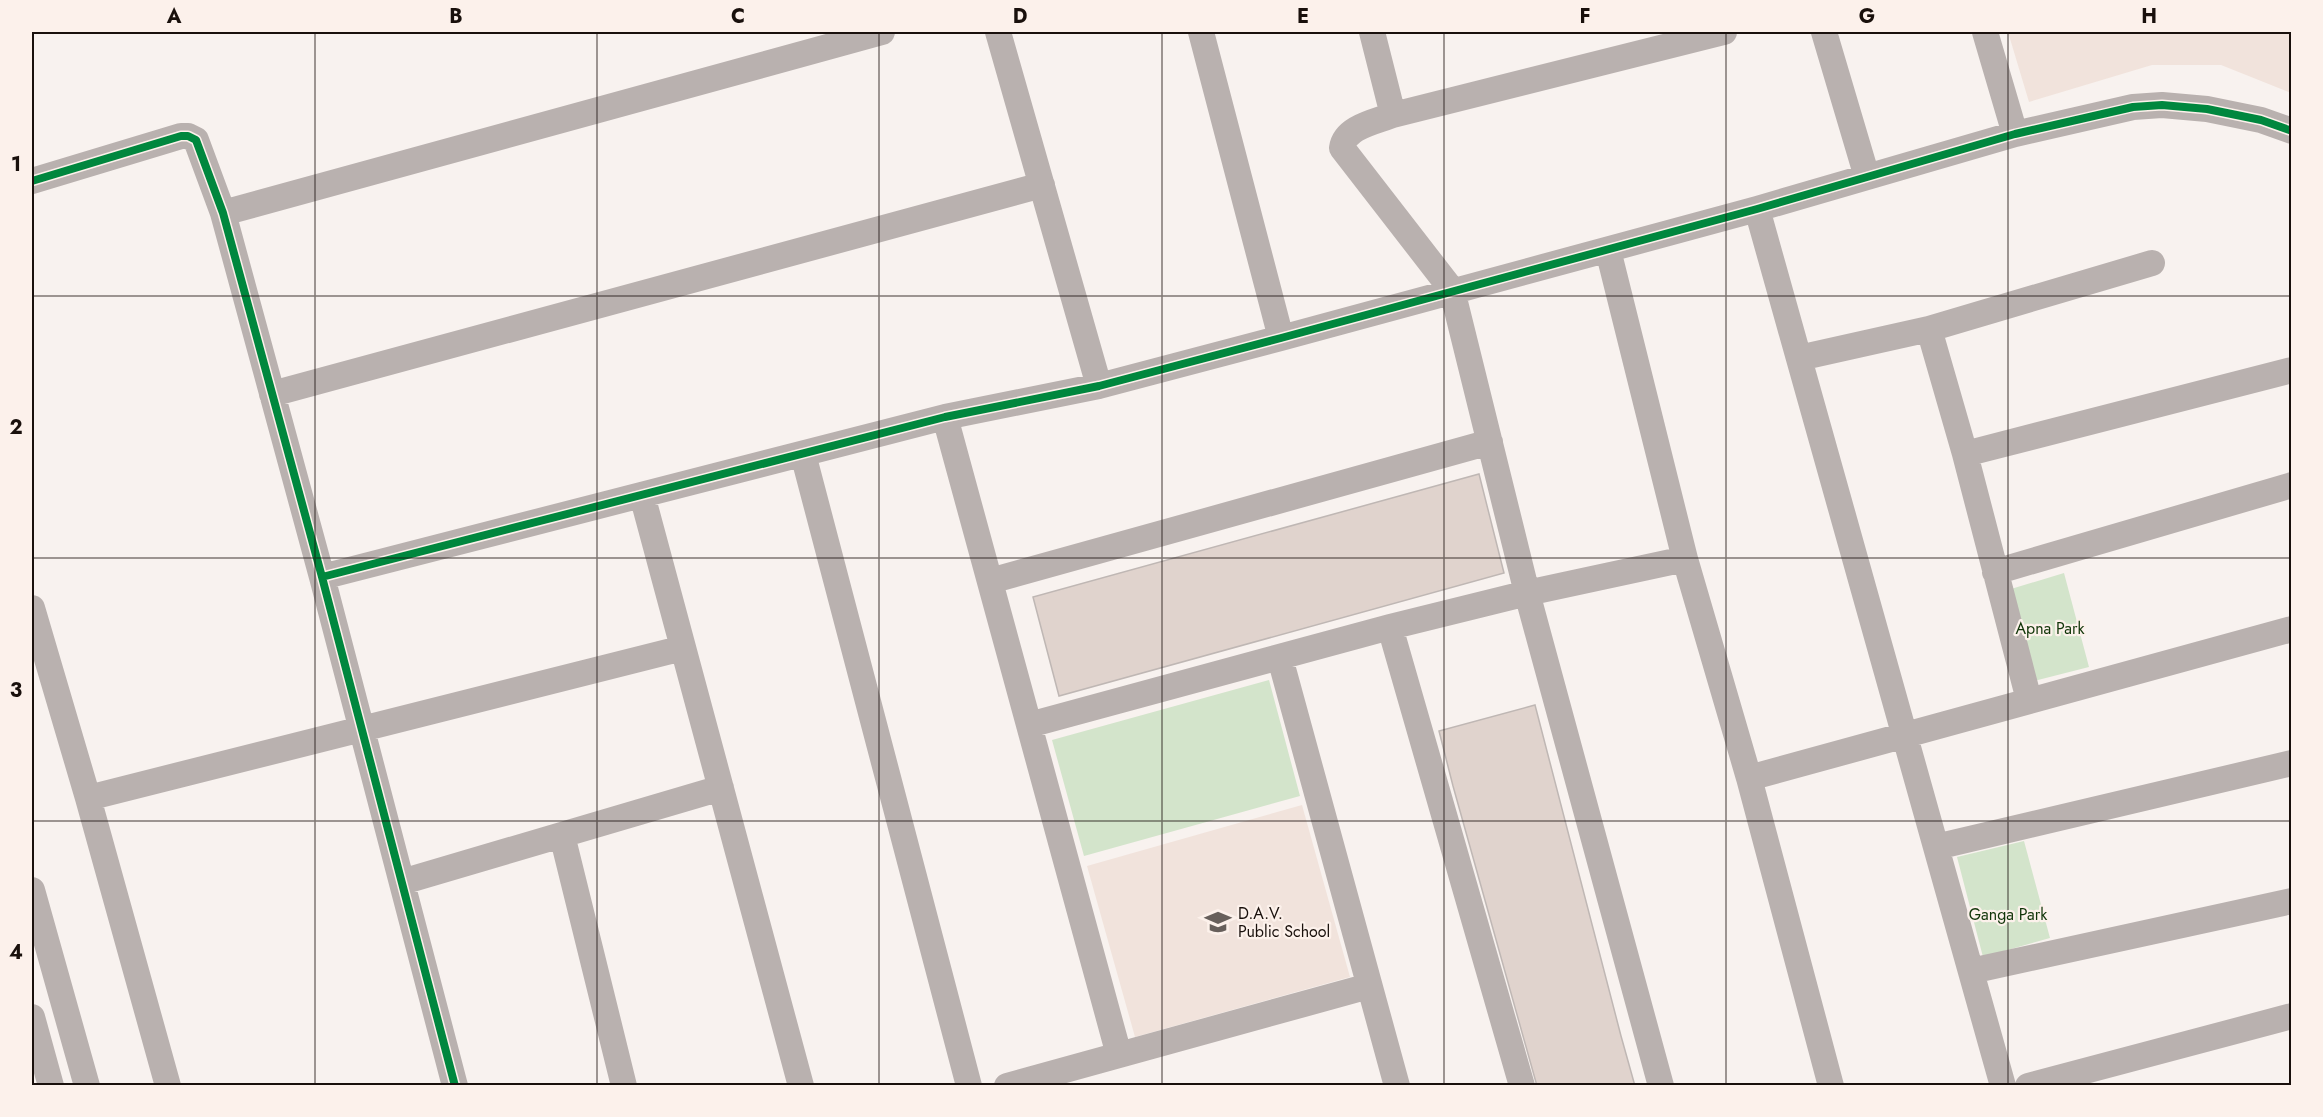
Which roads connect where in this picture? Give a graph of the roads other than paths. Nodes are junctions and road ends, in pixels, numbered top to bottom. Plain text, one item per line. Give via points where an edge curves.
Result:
1 (882, 32) edge
2 (998, 32) edge
3 (1201, 32) edge
4 (1372, 32) edge
5 (1724, 32) edge
6 (1824, 32) edge
7 (1985, 32) edge
8 (1393, 115) junction
9 (2292, 131) edge
10 (2015, 134) junction
11 (1867, 177) junction
12 (32, 181) edge
13 (1042, 184) junction
14 (1757, 209) junction
15 (223, 213) junction
16 (1608, 250) junction
17 (2152, 263) dead end
18 (1452, 290) junction
19 (1929, 329) junction
20 (1281, 338) junction
21 (1799, 358) junction
22 (2292, 370) edge
23 (1099, 386) junction
24 (272, 394) junction
25 (945, 417) junction
26 (1490, 441) junction
27 (803, 454) junction
28 (1965, 454) junction
29 (2292, 485) edge
30 (642, 495) junction
31 (1684, 559) junction
32 (1995, 572) junction
33 (322, 577) junction
34 (990, 580) junction
35 (1527, 593) junction
36 (32, 608) edge
37 (1390, 627) junction
38 (2292, 629) edge
39 (683, 648) junction
40 (1280, 658) junction
41 (2029, 700) junction
42 (1029, 725) junction
43 (361, 729) junction
44 (1904, 736) junction
45 (2292, 763) edge
46 (1749, 778) junction
47 (721, 788) junction
48 (88, 798) junction
49 (562, 835) junction
50 (1936, 847) junction
51 (402, 882) junction
52 (32, 890) edge
53 (2292, 901) edge
54 (1971, 971) junction
55 (1369, 986) junction
56 (2292, 1016) edge
57 (32, 1017) edge
58 (1119, 1055) junction
59 (51, 1086) edge
60 (87, 1086) edge
61 (168, 1086) edge
62 (455, 1086) edge
63 (624, 1086) edge
64 (801, 1086) edge
65 (969, 1086) edge
66 (1007, 1086) edge
67 (1397, 1086) edge
68 (1522, 1086) edge
69 (1661, 1086) edge
70 (1831, 1086) edge
71 (2003, 1086) edge
72 (2028, 1086) edge

1 - 15 street
2 - 13 street
3 - 20 street
4 - 8 street
5 - 8 street
6 - 11 street
7 - 10 street
8 - 18 street via 1349,133 1342,148
9 - 10 street via 2207,109 2162,105 2133,107
10 - 11 street
11 - 14 street
12 - 15 street via 188,136 196,140
13 - 23 street
13 - 24 street
14 - 16 street
14 - 21 street
15 - 24 street
16 - 18 street
16 - 31 street
17 - 19 street
18 - 20 street
18 - 26 street
19 - 21 street
19 - 28 street
20 - 23 street
21 - 44 street
22 - 28 street
23 - 25 street
24 - 33 street
25 - 27 street
25 - 34 street
26 - 34 street
26 - 35 street
27 - 30 street
27 - 65 street
28 - 32 street
29 - 32 street
30 - 33 street
30 - 39 street
31 - 35 street
31 - 46 street
32 - 41 street
33 - 43 street
34 - 42 street
35 - 37 street
35 - 69 street
36 - 48 street
37 - 40 street
37 - 68 street
38 - 41 street
39 - 43 street
39 - 47 street
40 - 42 street
40 - 55 street
41 - 44 street
42 - 58 street
43 - 48 street
43 - 51 street
44 - 46 street
44 - 50 street
45 - 50 street
46 - 70 street
47 - 49 street
47 - 64 street
48 - 61 street
49 - 51 street
49 - 63 street
50 - 54 street
51 - 62 street
52 - 60 street
53 - 54 street
54 - 71 street
55 - 58 street
55 - 67 street
56 - 72 street
57 - 59 street
58 - 66 street

